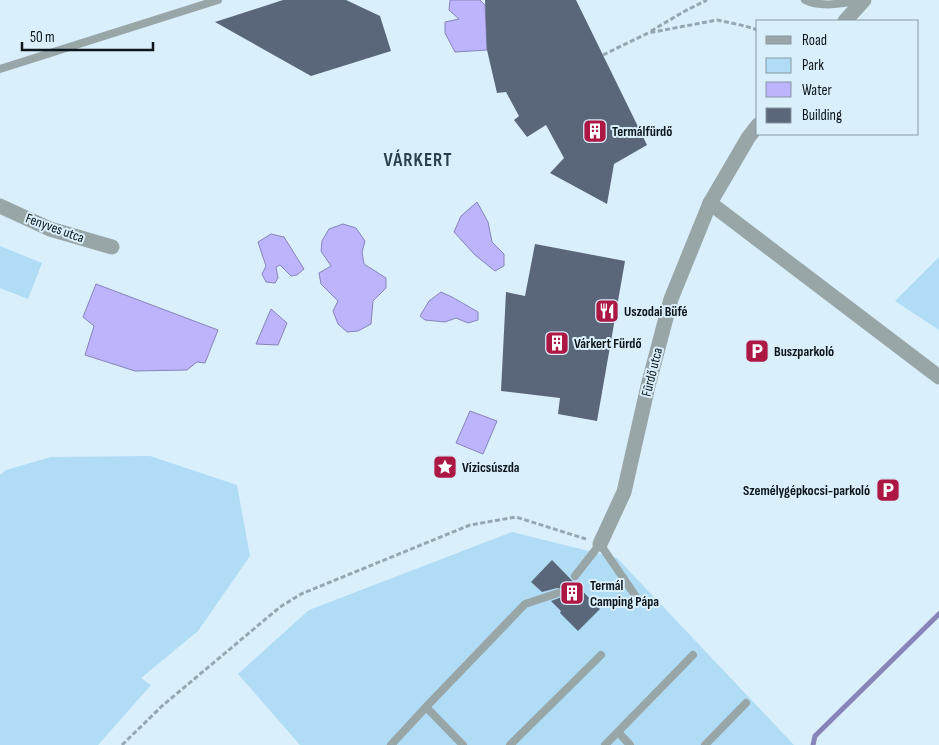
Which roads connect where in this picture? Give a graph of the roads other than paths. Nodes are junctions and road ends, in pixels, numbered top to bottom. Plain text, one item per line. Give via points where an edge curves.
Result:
1 (218, 0) edge
2 (805, 0) edge
3 (863, 0) edge
4 (846, 20) edge
5 (0, 69) edge
6 (756, 128) edge
7 (710, 203) junction
8 (0, 206) edge
9 (112, 247) dead end
10 (939, 377) edge
11 (600, 544) junction
12 (575, 576) dead end
13 (558, 592) dead end
14 (639, 601) dead end
15 (601, 655) dead end
16 (693, 655) dead end
17 (746, 703) dead end
18 (426, 707) junction
19 (618, 732) junction
20 (391, 745) edge
21 (463, 745) edge
22 (510, 745) edge
23 (605, 745) edge
24 (630, 745) edge
25 (705, 745) edge

1 - 5 lane
2 - 3 lane via 829,4
3 - 4 street
6 - 7 street, Fürdő utca
7 - 10 street
7 - 11 street, Fürdő utca via 671,300 624,492
8 - 9 street, Fenyves utca via 50,229
11 - 12 lane
11 - 14 lane
13 - 18 lane via 525,604
15 - 22 lane
16 - 19 lane
17 - 25 lane
18 - 20 lane
18 - 21 lane
19 - 23 lane
19 - 24 lane

